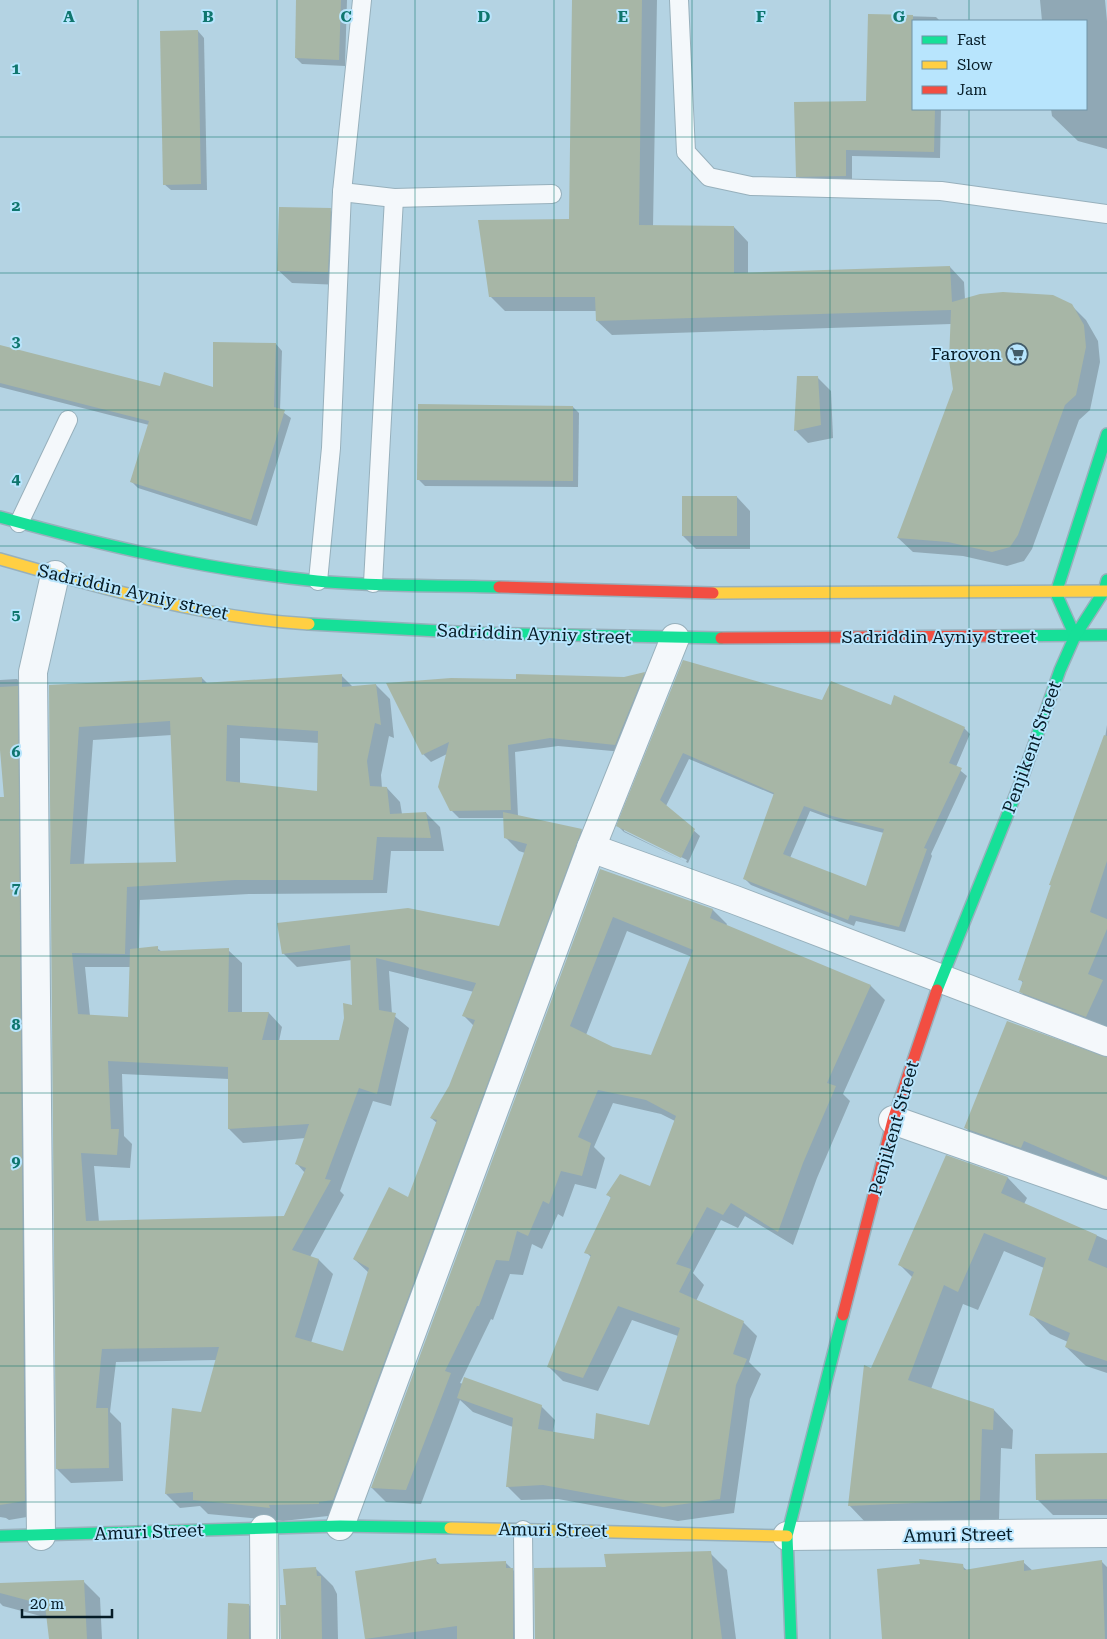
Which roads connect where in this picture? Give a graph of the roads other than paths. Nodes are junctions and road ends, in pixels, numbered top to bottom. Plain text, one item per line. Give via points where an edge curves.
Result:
1 (362, 0) edge
2 (679, 0) edge
3 (342, 192) junction
4 (552, 194) dead end
5 (394, 198) junction
6 (1107, 214) edge
7 (68, 420) dead end
8 (1107, 434) edge
9 (0, 517) edge
10 (19, 523) junction
11 (0, 559) edge
12 (55, 575) junction
13 (318, 580) junction
14 (373, 583) junction
15 (1106, 588) edge
16 (1056, 593) junction
17 (1107, 635) edge
18 (1075, 636) junction
19 (675, 638) junction
20 (591, 848) junction
21 (941, 979) junction
22 (1107, 1042) edge
23 (892, 1120) junction
24 (1107, 1195) edge
25 (340, 1526) junction
26 (264, 1528) junction
27 (523, 1530) junction
28 (1107, 1533) edge
29 (0, 1536) edge
30 (41, 1536) junction
31 (787, 1536) junction
32 (266, 1639) edge
33 (524, 1639) edge
34 (791, 1639) edge

1 - 3 lane
2 - 6 lane via 686,152 709,177 751,186 942,191
3 - 5 lane
3 - 13 lane via 331,448
4 - 5 lane
5 - 14 lane
7 - 10 lane
8 - 16 main road
9 - 10 main road
10 - 13 main road via 196,565
11 - 12 main road, Sadriddin Ayniy street
12 - 19 main road, Sadriddin Ayniy street via 179,606 277,622 466,633
12 - 30 street via 33,672
13 - 14 main road
14 - 16 main road via 671,593
15 - 16 main road
15 - 18 main road, Penjikent Street
16 - 18 main road
17 - 18 main road, Sadriddin Ayniy street
18 - 19 main road, Sadriddin Ayniy street
18 - 21 main road, Penjikent Street via 1023,776
19 - 20 street
20 - 21 street
20 - 25 street
21 - 22 street
21 - 23 main road, Penjikent Street
23 - 24 street
23 - 31 main road, Penjikent Street
25 - 26 main road, Amuri Street
25 - 27 main road, Amuri Street
26 - 30 main road, Amuri Street
26 - 32 street
27 - 31 main road, Amuri Street
27 - 33 lane
28 - 31 street, Amuri Street
29 - 30 main road, Amuri Street
31 - 34 main road, Penjikent Street

